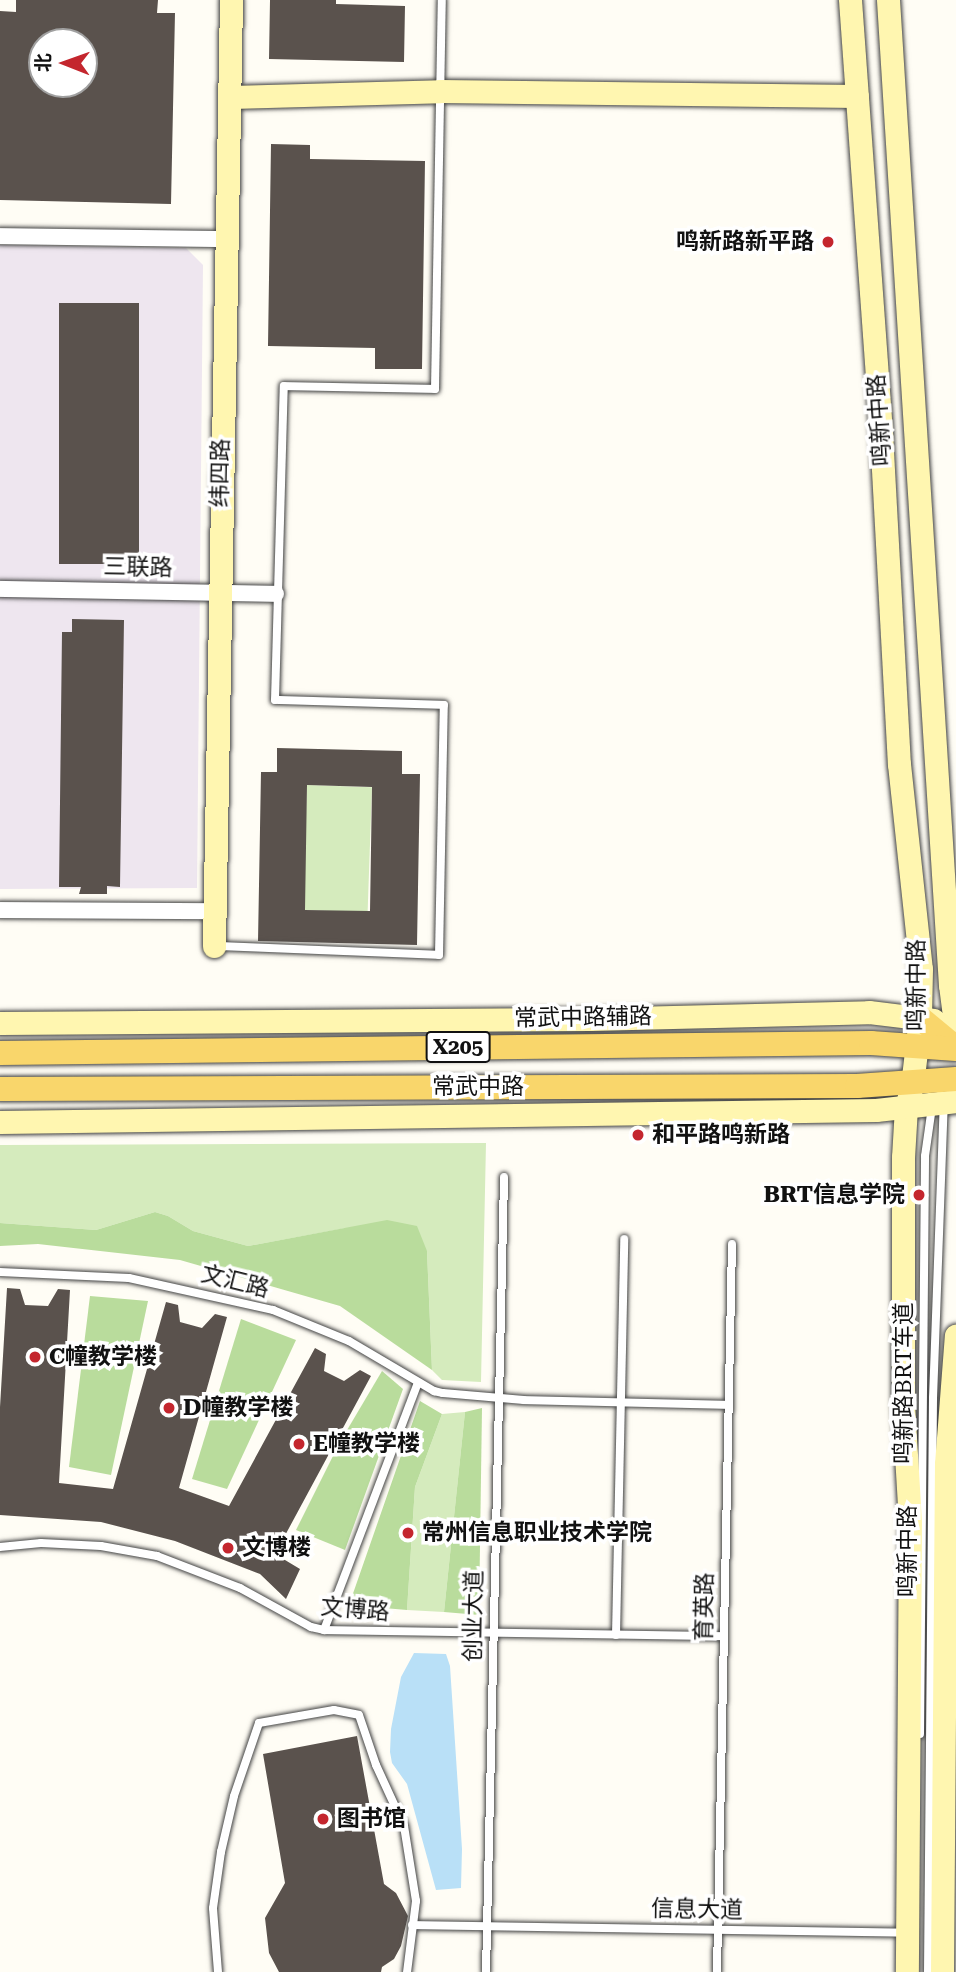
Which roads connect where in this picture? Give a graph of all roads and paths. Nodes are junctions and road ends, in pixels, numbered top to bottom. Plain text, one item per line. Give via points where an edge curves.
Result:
1 (231, 0) edge
2 (442, 0) edge
3 (850, 0) edge
4 (888, 0) edge
5 (440, 91) junction
6 (857, 96) junction
7 (231, 97) junction
8 (0, 236) edge
9 (226, 239) junction
10 (0, 589) edge
11 (219, 593) junction
12 (276, 594) junction
13 (0, 910) edge
14 (214, 911) junction
15 (214, 946) joint
16 (920, 1018) junction
17 (0, 1023) edge
18 (956, 1024) edge
19 (956, 1031) edge
20 (916, 1046) junction
21 (0, 1053) edge
22 (951, 1076) edge
23 (0, 1088) edge
24 (909, 1096) junction
25 (0, 1122) edge
26 (504, 1177) dead end
27 (624, 1239) dead end
28 (732, 1244) dead end
29 (0, 1272) edge
30 (956, 1335) edge
31 (418, 1382) junction
32 (498, 1399) junction
33 (621, 1402) junction
34 (729, 1405) junction
35 (0, 1547) edge
36 (324, 1630) junction
37 (493, 1634) junction
38 (616, 1635) junction
39 (724, 1636) junction
40 (949, 1832) edge
41 (412, 1925) junction
42 (487, 1925) junction
43 (718, 1930) junction
44 (906, 1933) junction
45 (218, 1972) edge
46 (407, 1972) edge
47 (486, 1972) edge
48 (716, 1972) edge
49 (907, 1972) edge
50 (918, 1972) edge
51 (928, 1972) edge
52 (942, 1972) edge

1 - 7 main road, 纬四路
2 - 5 lane
3 - 6 main road, 鸣新中路
4 - 18 main road, 鸣新中路
5 - 6 main road
5 - 7 main road
5 - 12 lane via 435,389 284,386
6 - 16 main road, 鸣新中路 via 899,764 921,969
7 - 9 main road, 纬四路
8 - 9 street
9 - 11 main road, 纬四路
10 - 11 street, 三联路
11 - 12 street, 三联路
11 - 14 main road, 纬四路
12 - 15 lane via 275,700 444,705 439,955
13 - 14 street
14 - 15 main road, 纬四路
16 - 17 main road, 常武中路辅路 via 869,1012
16 - 18 main road, 常武中路辅路
16 - 20 main road, 鸣新中路
16 - 22 main road
18 - 19 main road, 鸣新中路
20 - 21 main road, 常武中路 / X205
20 - 22 main road, 常武中路 / X205
20 - 24 main road, 鸣新中路
22 - 24 main road, 常武中路 / X205
22 - 50 lane, 鸣新路BRT车道 via 925,1158
22 - 51 lane, 鸣新路BRT车道 via 933,1398
23 - 24 main road, 常武中路 / X205
24 - 25 main road via 867,1111
24 - 44 main road, 鸣新中路 via 903,1157 903,1404 910,1523
26 - 32 lane, 创业大道
27 - 33 lane
28 - 34 lane, 育英路
29 - 31 lane, 文汇路 via 128,1278 273,1310 349,1341
30 - 40 main road, 鸣新中路 via 946,1464
31 - 32 lane, 文汇路 via 443,1393
31 - 36 lane
32 - 33 lane, 文汇路
32 - 37 lane, 创业大道
33 - 34 lane, 文汇路
33 - 38 lane
34 - 39 lane, 育英路
35 - 36 lane, 文博路 via 101,1546 157,1556 240,1588 311,1628
36 - 37 lane, 文博路
37 - 38 lane, 文博路
37 - 42 lane, 创业大道
38 - 39 lane, 文博路
39 - 43 lane, 育英路
40 - 52 main road, 鸣新中路
41 - 42 lane, 信息大道
41 - 45 lane via 416,1901 404,1826 359,1715 334,1710 270,1720 259,1723 234,1796 222,1852 213,1908
41 - 46 lane
42 - 43 lane, 信息大道
42 - 47 lane, 创业大道
43 - 44 lane, 信息大道
43 - 48 lane, 育英路
44 - 49 main road, 鸣新中路

